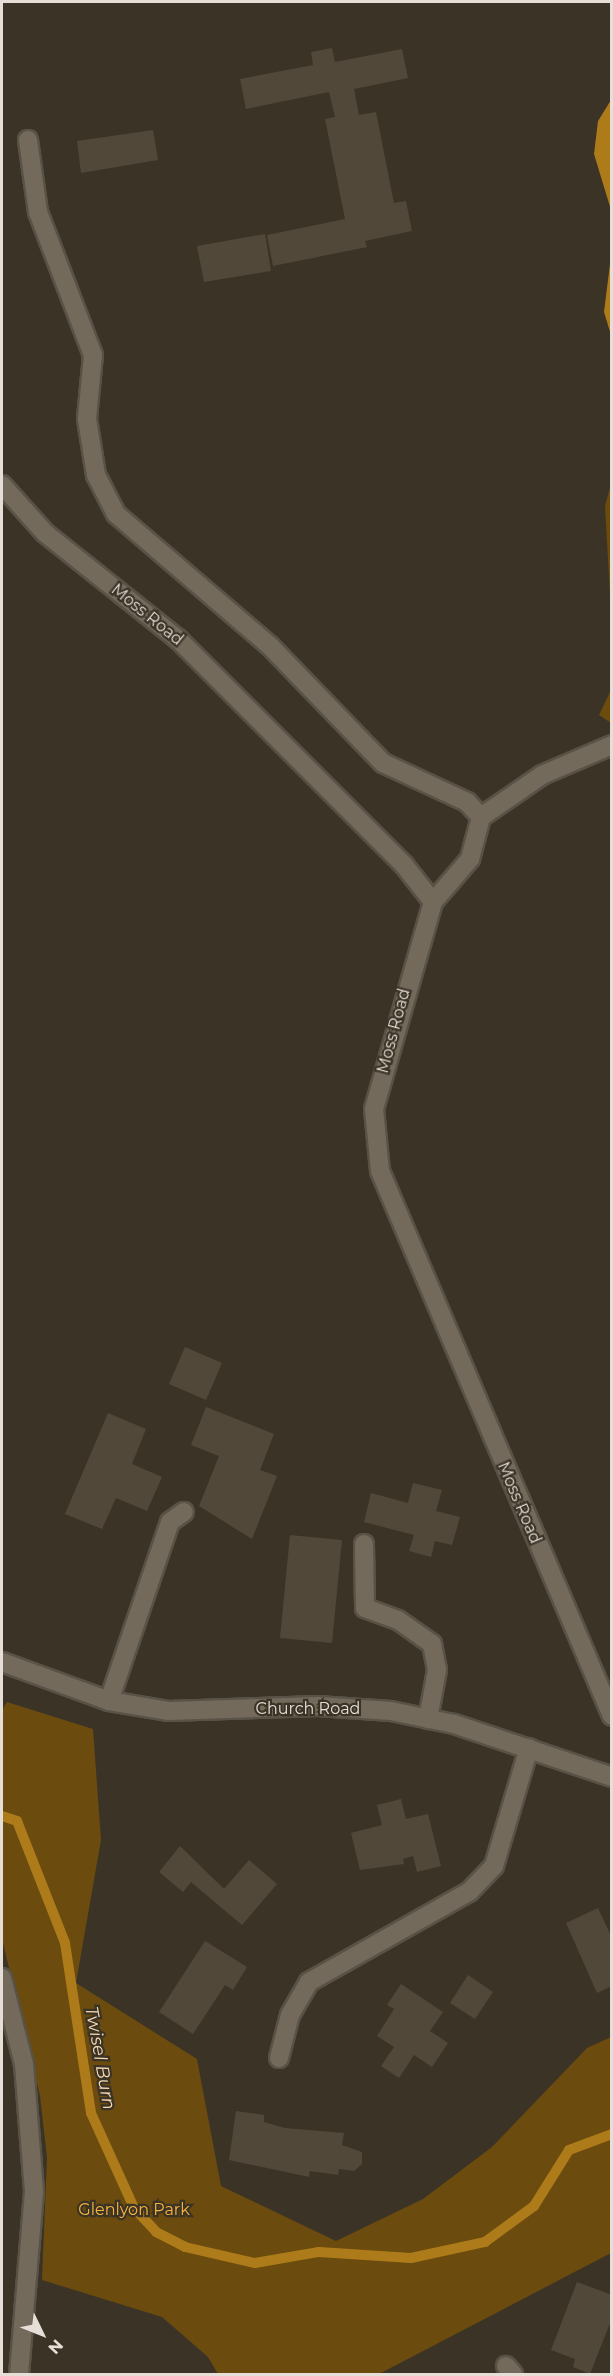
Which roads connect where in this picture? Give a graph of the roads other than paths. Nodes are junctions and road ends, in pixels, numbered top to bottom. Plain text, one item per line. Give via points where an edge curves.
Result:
1 (28, 140) dead end
2 (2, 485) edge
3 (612, 745) edge
4 (481, 817) junction
5 (433, 902) junction
6 (184, 1512) dead end
7 (364, 1544) dead end
8 (2, 1662) edge
9 (109, 1701) junction
10 (612, 1716) edge
11 (428, 1719) junction
12 (529, 1748) junction
13 (612, 1777) edge
14 (2, 1978) edge
15 (279, 2058) dead end
16 (19, 2374) edge

1 - 4 street via 38,212 93,355 87,419 96,475 116,514 270,646 383,763 467,801
2 - 5 street, Moss Road via 45,533 178,639 404,865
3 - 4 street via 542,774
4 - 5 street via 470,859
5 - 10 street, Moss Road via 374,1109 380,1171
6 - 9 street via 170,1522
7 - 11 street via 365,1608 398,1620 432,1644 437,1670
8 - 9 street, Church Road
9 - 11 street, Church Road via 169,1711 318,1706
11 - 12 street, Church Road
12 - 13 street, Church Road
12 - 15 street via 494,1866 469,1892 309,1982 290,2015
14 - 16 street via 24,2064 34,2192

